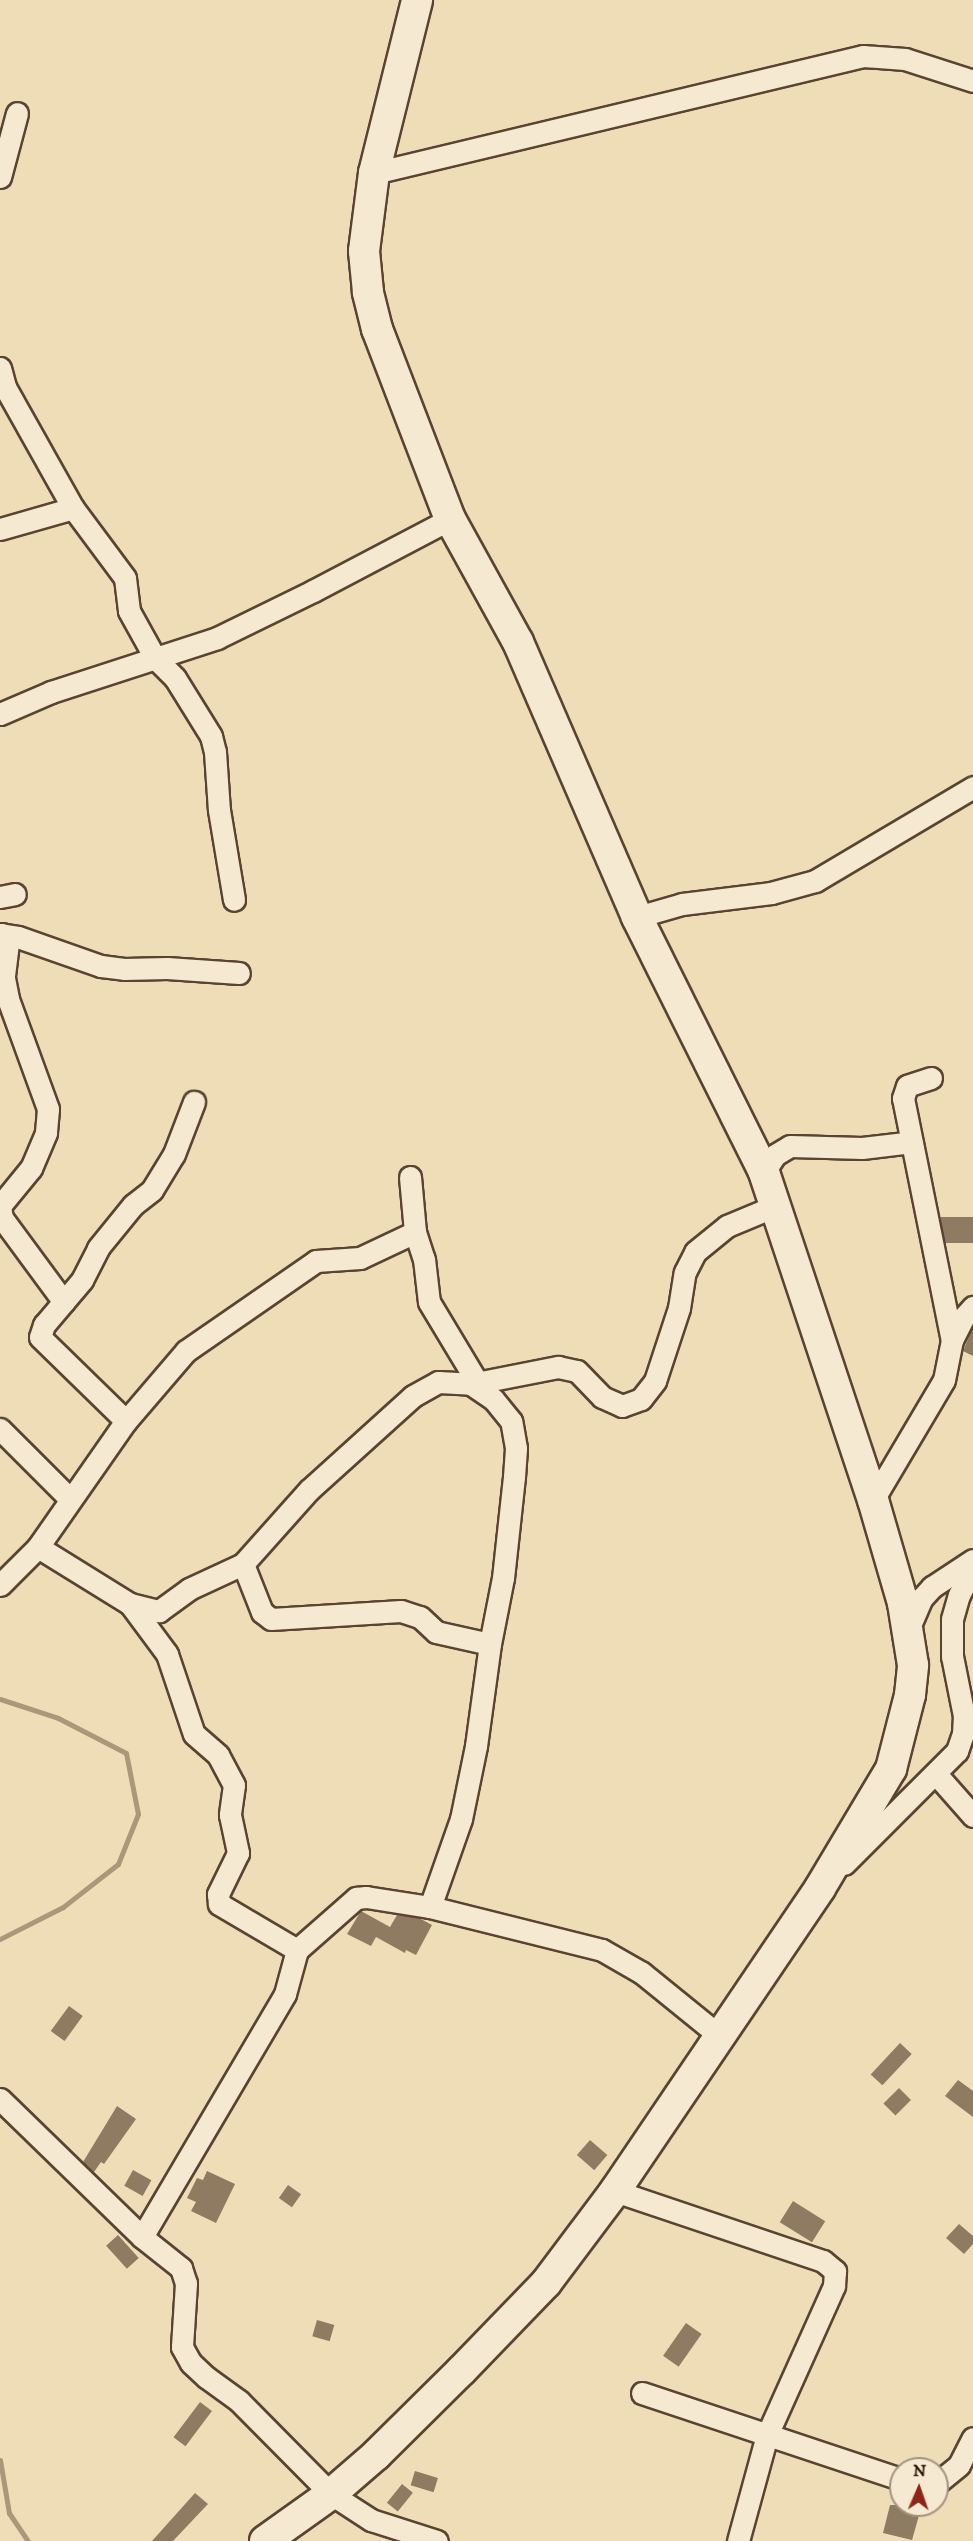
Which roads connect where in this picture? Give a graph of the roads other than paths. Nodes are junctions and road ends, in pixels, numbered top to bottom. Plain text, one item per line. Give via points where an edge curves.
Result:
1 (417, 0) edge
2 (973, 81) edge
3 (17, 112) dead end
4 (374, 173) junction
5 (0, 177) edge
6 (0, 368) edge
7 (73, 508) junction
8 (450, 519) junction
9 (0, 529) edge
10 (155, 658) junction
11 (0, 714) edge
12 (973, 787) edge
13 (234, 900) dead end
14 (637, 917) junction
15 (1, 934) edge
16 (239, 973) dead end
17 (931, 1078) dead end
18 (194, 1102) dead end
19 (912, 1142) junction
20 (764, 1172) junction
21 (410, 1177) dead end
22 (775, 1206) junction
23 (414, 1232) junction
24 (64, 1302) junction
25 (973, 1307) edge
26 (952, 1340) junction
27 (508, 1374) junction
28 (474, 1383) junction
29 (493, 1399) junction
30 (126, 1421) junction
31 (0, 1429) edge
32 (70, 1499) junction
33 (873, 1500) junction
34 (38, 1547) junction
35 (973, 1560) edge
36 (243, 1564) junction
37 (973, 1567) edge
38 (0, 1585) edge
39 (130, 1604) junction
40 (909, 1628) junction
41 (490, 1644) junction
42 (965, 1749) edge
43 (936, 1774) junction
44 (973, 1816) edge
45 (820, 1888) junction
46 (430, 1907) junction
47 (297, 1950) junction
48 (721, 2037) junction
49 (0, 2099) edge
50 (615, 2191) junction
51 (142, 2237) junction
52 (642, 2393) dead end
53 (766, 2435) junction
54 (973, 2438) edge
55 (949, 2473) edge
56 (889, 2475) edge
57 (331, 2494) junction
58 (265, 2541) edge
59 (437, 2541) edge
60 (738, 2541) edge

1 - 4 street
2 - 4 street via 905,59 863,56
3 - 5 street
4 - 8 street via 364,251 368,292 377,329
6 - 7 street via 5,387
7 - 9 street
7 - 10 street via 126,578 129,611
8 - 10 street via 217,638
8 - 14 street via 518,642
10 - 11 street via 51,692
10 - 13 street via 175,678 211,736
12 - 14 street via 815,881 771,893 682,904
14 - 20 street
15 - 16 street via 101,966
15 - 24 street via 8,943 4,978 8,999 48,1109 46,1133 31,1168 0,1206 2,1218
17 - 19 street via 906,1086 903,1091
18 - 24 street via 174,1154 152,1190 133,1205 98,1248 82,1280
19 - 20 street via 862,1148 790,1146 775,1155
19 - 26 street
20 - 22 street
21 - 23 street
22 - 27 street via 727,1226 695,1252 685,1272 679,1308 655,1381 641,1399 622,1406 602,1397 577,1371 558,1367
22 - 33 street
23 - 28 street via 424,1259 429,1302
23 - 30 street via 360,1258 316,1261 186,1351
24 - 30 street via 44,1325 40,1337
25 - 26 street
26 - 33 street via 944,1380
27 - 28 street
27 - 29 street
28 - 29 street
28 - 36 street via 438,1382 413,1396 309,1490
29 - 41 street via 511,1421 516,1448 503,1578
30 - 32 street
31 - 32 street
32 - 34 street
33 - 40 street
34 - 38 street
34 - 39 street
35 - 40 street via 932,1587 922,1598
36 - 39 street via 189,1589 159,1611
36 - 41 street via 262,1612 271,1619 401,1611 420,1617 436,1632
37 - 42 street via 952,1619 952,1656 964,1716
39 - 47 street via 167,1654 194,1734 218,1755 234,1785 230,1815 238,1853 218,1894 219,1904
40 - 45 street via 913,1665 910,1695 891,1768
41 - 46 street via 461,1819
42 - 43 street
43 - 44 street
43 - 45 street
45 - 48 street
46 - 47 street via 356,1898
46 - 48 street via 602,1950 642,1973
47 - 51 street via 285,1994
48 - 50 street
49 - 51 street
50 - 53 street via 823,2261 835,2271 834,2286
50 - 57 street via 546,2283 384,2448
51 - 57 street via 181,2268 186,2283 182,2347 191,2363 239,2401
52 - 53 street
53 - 56 street
53 - 60 street
54 - 55 street via 959,2465
57 - 58 street
57 - 59 street via 371,2520

